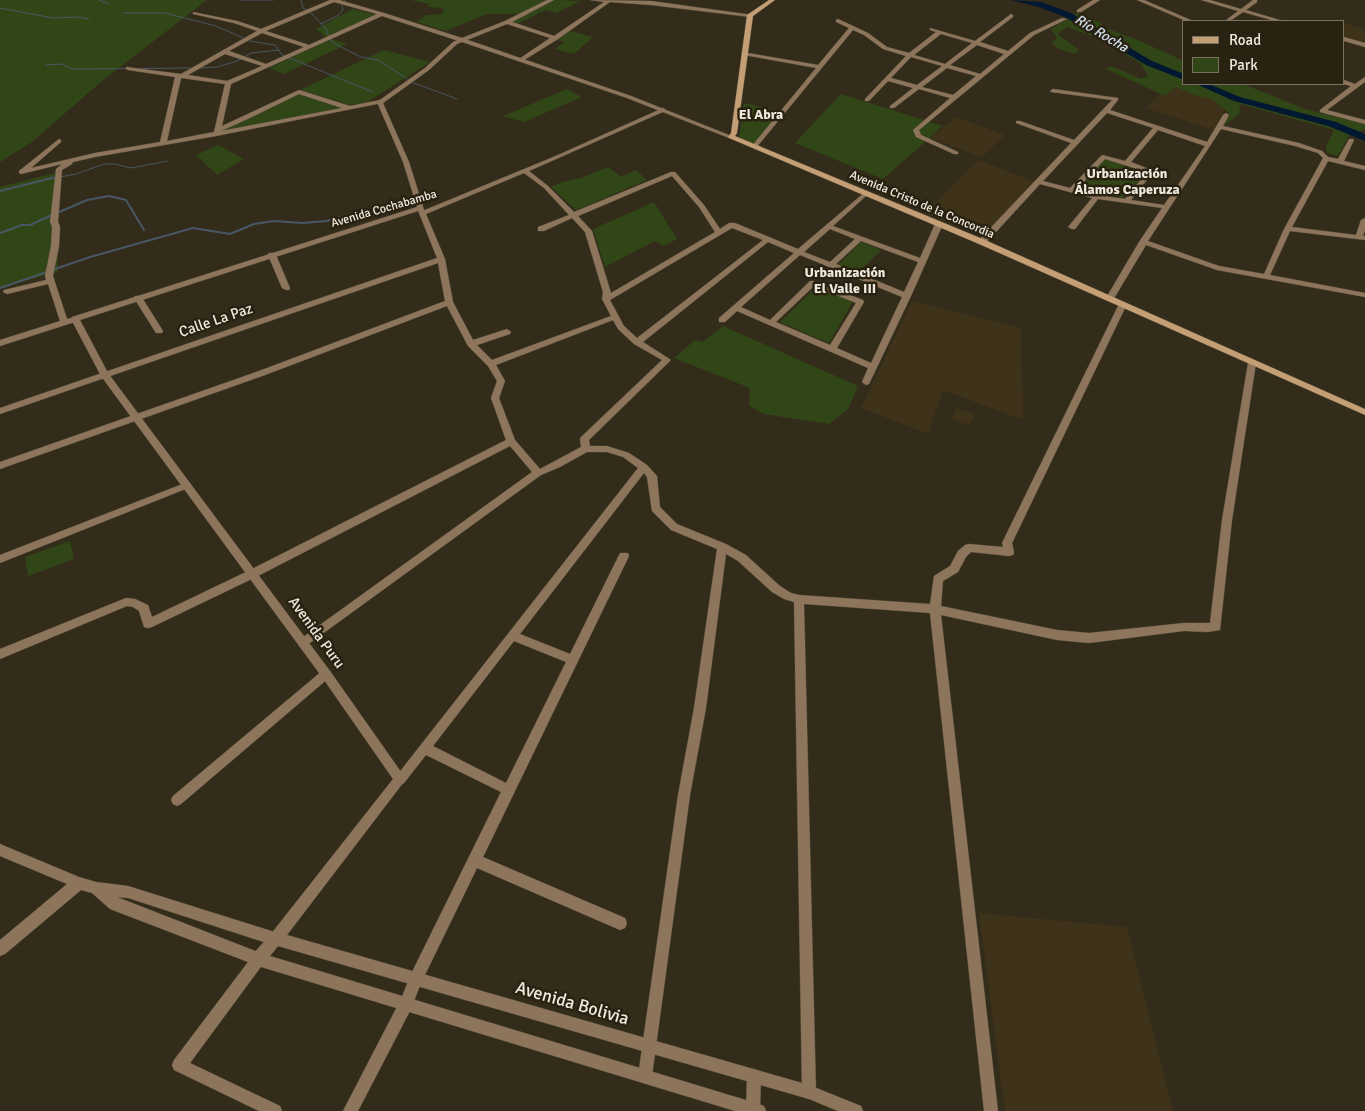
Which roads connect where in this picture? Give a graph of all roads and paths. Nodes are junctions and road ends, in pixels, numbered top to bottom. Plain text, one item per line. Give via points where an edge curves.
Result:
1 (334, 0) edge
2 (552, 0) edge
3 (593, 0) edge
4 (772, 0) edge
5 (1097, 0) edge
6 (1140, 0) edge
7 (1204, 0) edge
8 (609, 1) edge
9 (1256, 1) edge
10 (1079, 11) dead end
11 (1242, 11) junction
12 (195, 13) dead end
13 (382, 14) junction
14 (750, 15) junction
15 (1011, 16) dead end
16 (1064, 19) dead end
17 (1188, 20) edge
18 (1228, 20) edge
19 (1276, 20) edge
20 (507, 22) junction
21 (838, 22) dead end
22 (853, 27) junction
23 (932, 29) dead end
24 (262, 31) junction
25 (940, 32) junction
26 (556, 38) junction
27 (1345, 39) edge
28 (462, 40) junction
29 (974, 43) junction
30 (1365, 45) edge
31 (310, 47) junction
32 (225, 52) junction
33 (744, 53) junction
34 (1008, 53) junction
35 (909, 56) junction
36 (521, 60) junction
37 (268, 66) junction
38 (945, 66) junction
39 (819, 67) junction
40 (128, 68) dead end
41 (180, 76) junction
42 (981, 76) junction
43 (888, 79) junction
44 (1365, 80) edge
45 (1345, 82) edge
46 (228, 83) junction
47 (1356, 86) junction
48 (918, 87) junction
49 (1053, 91) dead end
50 (953, 98) junction
51 (867, 100) dead end
52 (380, 102) junction
53 (892, 107) dead end
54 (351, 108) junction
55 (663, 110) junction
56 (1105, 110) junction
57 (1226, 115) dead end
58 (1018, 122) dead end
59 (1365, 122) edge
60 (1219, 127) junction
61 (1156, 128) junction
62 (218, 131) junction
63 (731, 137) junction
64 (1351, 140) dead end
65 (59, 141) dead end
66 (163, 143) junction
67 (1076, 143) junction
68 (1209, 145) junction
69 (754, 147) junction
70 (956, 153) dead end
71 (95, 155) junction
72 (1326, 158) junction
73 (1340, 162) junction
74 (1127, 163) junction
75 (1365, 168) edge
76 (525, 171) junction
77 (1040, 182) junction
78 (1071, 191) junction
79 (865, 194) junction
80 (1096, 197) junction
81 (1127, 201) junction
82 (1166, 207) junction
83 (421, 210) junction
84 (574, 214) junction
85 (1365, 220) edge
86 (939, 224) junction
87 (828, 226) junction
88 (1072, 227) dead end
89 (541, 229) dead end
90 (1288, 229) junction
91 (719, 233) junction
92 (1362, 237) edge
93 (860, 238) junction
94 (767, 240) junction
95 (982, 242) junction
96 (1143, 242) junction
97 (800, 253) junction
98 (272, 255) junction
99 (441, 259) junction
100 (922, 261) junction
101 (831, 266) junction
102 (1266, 277) junction
103 (50, 281) junction
104 (286, 288) dead end
105 (7, 292) dead end
106 (1365, 295) edge
107 (907, 296) junction
108 (138, 298) junction
109 (606, 298) junction
110 (1110, 298) junction
111 (449, 302) junction
112 (1123, 304) junction
113 (736, 308) junction
114 (615, 317) junction
115 (75, 319) junction
116 (722, 320) dead end
117 (64, 322) junction
118 (771, 323) junction
119 (158, 331) dead end
120 (507, 332) dead end
121 (637, 342) junction
122 (0, 343) edge
123 (471, 344) junction
124 (832, 349) junction
125 (1252, 363) junction
126 (491, 364) junction
127 (873, 367) junction
128 (104, 374) junction
129 (866, 382) dead end
130 (0, 411) edge
131 (1365, 412) edge
132 (136, 418) junction
133 (511, 441) junction
134 (586, 450) junction
135 (0, 466) edge
136 (644, 467) junction
137 (538, 473) junction
138 (185, 486) junction
139 (722, 547) junction
140 (624, 556) dead end
141 (0, 558) edge
142 (252, 574) junction
143 (799, 599) junction
144 (935, 609) junction
145 (512, 635) junction
146 (303, 643) junction
147 (0, 654) edge
148 (572, 660) junction
149 (326, 674) junction
150 (424, 748) junction
151 (400, 779) junction
152 (509, 790) junction
153 (177, 800) dead end
154 (0, 850) edge
155 (475, 860) junction
156 (80, 883) junction
157 (96, 888) junction
158 (620, 923) dead end
159 (276, 939) junction
160 (0, 950) edge
161 (258, 960) junction
162 (416, 979) junction
163 (406, 1004) junction
164 (649, 1046) junction
165 (644, 1076) junction
166 (754, 1076) junction
167 (809, 1092) junction
168 (755, 1110) edge
169 (275, 1111) edge
170 (350, 1111) edge
171 (856, 1111) edge
172 (991, 1111) edge

1 - 13 street, Avenida Cristo de la Concordia
1 - 24 street
2 - 20 street
3 - 8 street
4 - 14 main road
5 - 10 street
6 - 17 street
7 - 11 street
8 - 14 street
8 - 26 street
9 - 11 street
11 - 18 street
11 - 19 street
12 - 24 street
13 - 28 street, Avenida Cristo de la Concordia
13 - 31 street
14 - 33 main road
15 - 29 street
16 - 34 street via 1032,34
20 - 26 street
20 - 28 street
21 - 22 street
22 - 35 street via 885,48
22 - 39 street
23 - 25 street
24 - 31 street
24 - 32 street
25 - 29 street
25 - 35 street
26 - 36 street
27 - 30 street
28 - 36 street, Avenida Cristo de la Concordia
28 - 52 street via 428,69
29 - 34 street
29 - 38 street
31 - 37 street
32 - 37 street
32 - 41 street
33 - 39 street
33 - 63 main road
34 - 42 street
35 - 38 street
35 - 43 street
36 - 55 street, Avenida Cristo de la Concordia
37 - 46 street
38 - 42 street
38 - 48 street
39 - 69 street
40 - 41 street
41 - 46 street
41 - 66 street
42 - 50 street
43 - 48 street
43 - 51 street
44 - 47 street
45 - 47 street
46 - 62 street
47 - 59 street via 1322,111
48 - 50 street
48 - 53 street
49 - 56 street via 1116,99
50 - 70 street via 916,130 918,136
52 - 54 street
52 - 83 street via 406,162
54 - 62 street
54 - 62 street via 299,92
55 - 63 street, Avenida Cristo de la Concordia
55 - 76 street, Avenida Cochabamba
56 - 61 street
56 - 67 street
57 - 60 street
58 - 67 street
60 - 68 street
60 - 72 street via 1297,144 1320,152
61 - 68 street
61 - 74 street
62 - 66 street
63 - 69 main road, Avenida Cristo de la Concordia
64 - 73 street
65 - 71 street via 21,172
66 - 71 street
67 - 77 street
68 - 82 street
69 - 79 main road, Avenida Cristo de la Concordia
71 - 103 street via 59,169
72 - 73 street
72 - 90 street
73 - 75 street
74 - 78 street via 1104,156
74 - 81 street via 1151,170
76 - 83 street, Avenida Cochabamba
76 - 84 street
77 - 78 street
77 - 95 street
78 - 80 street
79 - 86 main road, Avenida Cristo de la Concordia
79 - 87 street
80 - 81 street
80 - 88 street
81 - 82 street
82 - 96 street
83 - 98 street, Avenida Cochabamba
83 - 99 street
84 - 89 street
84 - 91 street via 673,173 702,206
84 - 109 street via 588,231 607,292
85 - 92 street
86 - 95 main road, Avenida Cristo de la Concordia
86 - 100 street
87 - 93 street
87 - 97 street
90 - 92 street
90 - 102 street
91 - 94 street via 732,225
91 - 109 street
93 - 100 street
93 - 101 street
94 - 97 street
94 - 121 street
95 - 110 main road, Avenida Cristo de la Concordia
96 - 102 street via 1218,268
96 - 110 street
97 - 101 street
97 - 113 street
98 - 104 street
98 - 108 street, Avenida Cochabamba
99 - 111 street
99 - 128 street, Calle La Paz
100 - 107 street
101 - 107 street
102 - 106 street
103 - 105 street
103 - 117 street
107 - 127 street
108 - 115 street, Avenida Cochabamba
108 - 119 street
109 - 114 street
110 - 112 main road, Avenida Cristo de la Concordia
111 - 123 street
111 - 132 street
112 - 125 main road, Avenida Cristo de la Concordia
112 - 144 street via 1007,543 1009,552 969,548 954,569 938,579
113 - 116 street
113 - 118 street
114 - 121 street
114 - 126 street
115 - 117 street, Avenida Cochabamba
115 - 128 street, Avenida Puru
117 - 122 street, Avenida Cochabamba
118 - 124 street
118 - 124 street via 813,283 860,302
120 - 123 street
121 - 134 street via 667,360 584,439
123 - 126 street
124 - 127 street
125 - 131 main road, Avenida Cristo de la Concordia
125 - 144 street via 1227,520 1216,627 1184,626 1089,638 1057,635
126 - 133 street via 501,381 495,398
127 - 129 street
128 - 130 street, Calle La Paz
128 - 132 street, Avenida Puru
132 - 135 street
132 - 138 street, Avenida Puru
133 - 137 street
133 - 142 street
134 - 136 street via 607,448
134 - 137 street via 576,452 557,466
136 - 139 street via 652,476 655,508 674,527
136 - 145 street
137 - 146 street
138 - 141 street
138 - 142 street, Avenida Puru
139 - 143 street via 742,558 776,589
139 - 164 street
140 - 148 street
142 - 146 street, Avenida Puru
142 - 147 street via 148,624 144,608 126,602
143 - 144 street
143 - 167 street
144 - 172 street
145 - 148 street
145 - 150 street
146 - 149 street, Avenida Puru
148 - 152 street
149 - 151 street, Avenida Puru
149 - 153 street
150 - 151 street
150 - 152 street
151 - 159 street
152 - 155 street
154 - 156 street
155 - 158 street
155 - 162 street
156 - 157 street
156 - 160 street
157 - 159 street, Avenida Bolivia via 128,892
157 - 161 street via 115,904
159 - 161 street
159 - 162 street, Avenida Bolivia
161 - 163 street
161 - 169 street via 179,1065
162 - 163 street
162 - 164 street, Avenida Bolivia
163 - 165 street
163 - 170 street
164 - 165 street
164 - 166 street, Avenida Bolivia
165 - 168 street
166 - 167 street, Avenida Bolivia
166 - 168 street
167 - 171 street, Avenida Bolivia

